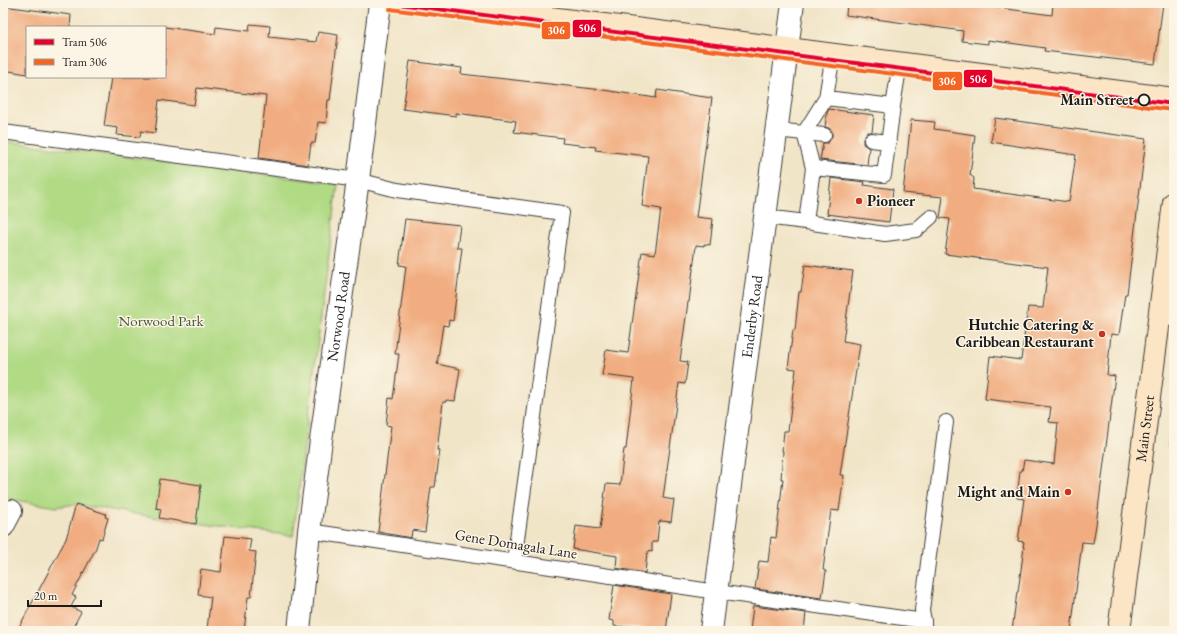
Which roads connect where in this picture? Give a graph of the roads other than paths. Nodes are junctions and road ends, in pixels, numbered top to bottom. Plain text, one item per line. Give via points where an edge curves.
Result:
1 (380, 3) edge
2 (434, 3) edge
3 (793, 3) edge
4 (787, 48) junction
5 (833, 54) junction
6 (900, 63) junction
7 (826, 98) junction
8 (1174, 99) edge
9 (893, 106) junction
10 (776, 130) junction
11 (3, 132) edge
12 (804, 133) junction
13 (824, 135) dead end
14 (870, 140) dead end
15 (888, 142) junction
16 (813, 168) junction
17 (358, 180) junction
18 (1174, 203) edge
19 (765, 217) junction
20 (931, 217) dead end
21 (806, 222) junction
22 (1167, 318) edge
23 (946, 422) dead end
24 (309, 531) junction
25 (514, 561) junction
26 (717, 592) junction
27 (924, 626) edge
28 (299, 631) edge
29 (711, 631) edge
30 (1119, 631) edge

1 - 17 street, Norwood Road
2 - 4 main road
3 - 4 street, Enderby Road
4 - 5 main road
4 - 10 street, Enderby Road
5 - 6 main road
5 - 7 lane
6 - 8 main road
6 - 9 lane
7 - 9 lane
7 - 12 lane
9 - 15 lane
10 - 12 lane
10 - 19 street, Enderby Road
11 - 17 lane
12 - 13 lane
12 - 16 lane
14 - 15 lane
15 - 16 lane via 884,175
16 - 21 lane
17 - 24 street, Norwood Road
17 - 25 lane via 397,190 562,213
18 - 22 main road, Main Street
19 - 21 lane
19 - 26 street, Enderby Road
20 - 21 lane via 916,230 885,234
22 - 30 main road, Main Street
23 - 27 lane via 922,610
24 - 25 lane, Gene Domagala Lane
24 - 28 street, Norwood Road
25 - 26 lane, Gene Domagala Lane
26 - 27 lane, Gene Domagala Lane
26 - 29 street, Enderby Road

